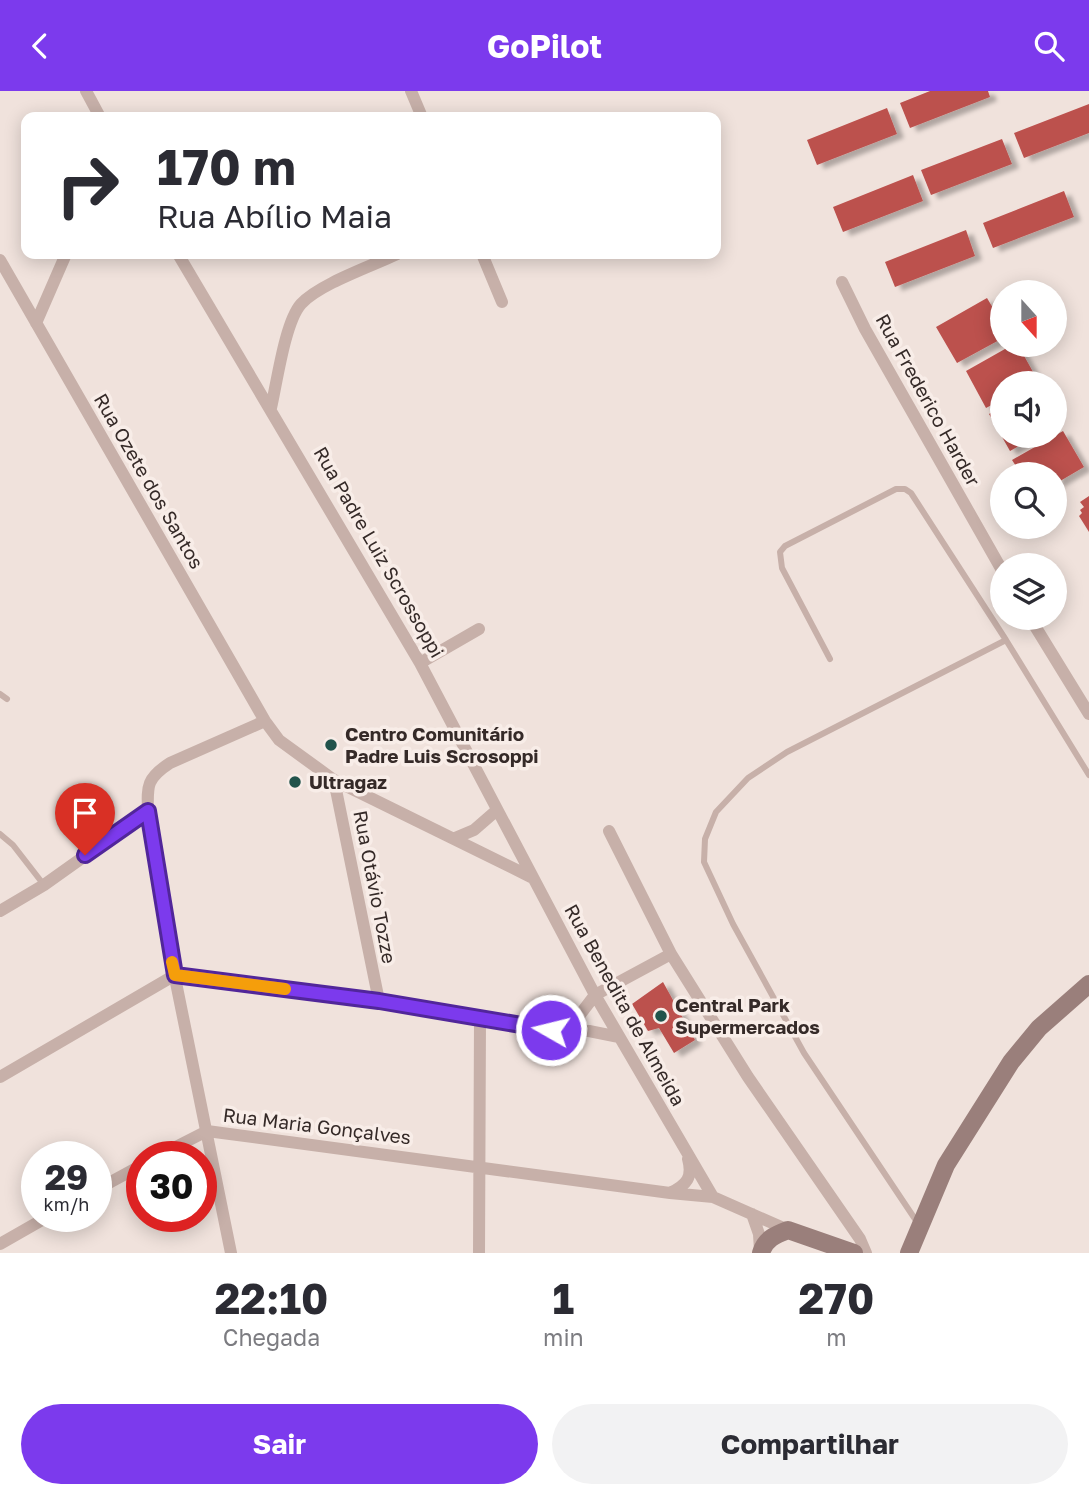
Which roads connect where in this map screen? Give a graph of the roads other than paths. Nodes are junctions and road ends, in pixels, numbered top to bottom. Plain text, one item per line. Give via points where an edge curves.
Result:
1 (86, 91) edge
2 (411, 91) edge
3 (97, 112) edge
4 (420, 112) edge
5 (64, 259) edge
6 (181, 259) edge
7 (386, 259) edge
8 (484, 259) edge
9 (0, 260) edge
10 (842, 282) dead end
11 (502, 302) dead end
12 (36, 323) junction
13 (271, 408) junction
14 (992, 553) edge
15 (479, 629) dead end
16 (1037, 630) edge
17 (1006, 640) junction
18 (831, 659) dead end
19 (420, 663) junction
20 (0, 694) edge
21 (7, 699) dead end
22 (1089, 714) edge
23 (265, 721) junction
24 (1089, 775) edge
25 (334, 780) junction
26 (496, 810) junction
27 (148, 811) junction
28 (609, 831) dead end
29 (0, 834) edge
30 (455, 838) junction
31 (531, 877) junction
32 (44, 885) junction
33 (0, 911) edge
34 (671, 954) junction
35 (175, 975) junction
36 (1089, 984) edge
37 (596, 995) junction
38 (379, 1001) junction
39 (480, 1019) junction
40 (551, 1030) junction
41 (619, 1037) junction
42 (0, 1077) edge
43 (207, 1131) junction
44 (187, 1141) edge
45 (687, 1151) junction
46 (479, 1166) junction
47 (670, 1193) junction
48 (713, 1197) junction
49 (752, 1214) junction
50 (788, 1230) junction
51 (21, 1232) edge
52 (0, 1244) edge
53 (910, 1244) edge
54 (231, 1253) edge
55 (479, 1253) edge
56 (760, 1253) edge
57 (854, 1253) edge
58 (866, 1253) edge

1 - 3 street
2 - 4 street
5 - 12 street
6 - 13 street, Rua Padre Luiz Scrossoppi
7 - 13 street via 316,292 300,305 290,323
8 - 11 street
9 - 12 street, Rua Ozete dos Santos
10 - 14 street, Rua Frederico Harder
12 - 23 street, Rua Ozete dos Santos
13 - 19 street, Rua Padre Luiz Scrossoppi
15 - 19 street
16 - 22 street
17 - 18 lane via 911,493 895,489 780,552 782,568
17 - 24 lane
17 - 53 lane via 786,752 748,778 716,812 705,839 704,862 733,924
19 - 26 street, Rua Padre Luiz Scrossoppi
20 - 21 lane
23 - 25 street, Rua Ozete dos Santos via 279,740
23 - 27 street via 156,772 147,787
25 - 30 street, Rua Ozete dos Santos
25 - 38 street, Rua Otávio Tozze
26 - 30 street via 474,830
26 - 31 street, Rua Padre Luiz Scrossoppi
27 - 32 street
27 - 35 street
28 - 34 street
29 - 32 lane
30 - 31 street, Rua Ozete dos Santos
31 - 37 street, Rua Benedita de Almeida
32 - 33 street
34 - 37 street
34 - 58 street
35 - 38 street
35 - 42 street
35 - 43 street
36 - 53 main road via 1039,1028 1011,1062 946,1165
37 - 40 street via 579,1016
37 - 41 street, Rua Benedita de Almeida
38 - 39 street
39 - 40 street
39 - 46 street
40 - 41 street
41 - 45 street, Rua Benedita de Almeida
43 - 44 street, Rua Maria Gonçalves
43 - 46 street, Rua Maria Gonçalves
43 - 54 street
45 - 47 street via 689,1179
45 - 48 street, Rua Benedita de Almeida
46 - 47 street, Rua Maria Gonçalves
46 - 55 street
47 - 48 street, Rua Maria Gonçalves
48 - 49 street, Rua Maria Gonçalves
49 - 50 street
49 - 56 street via 760,1234
50 - 56 main road via 769,1239
50 - 57 main road
51 - 52 street

